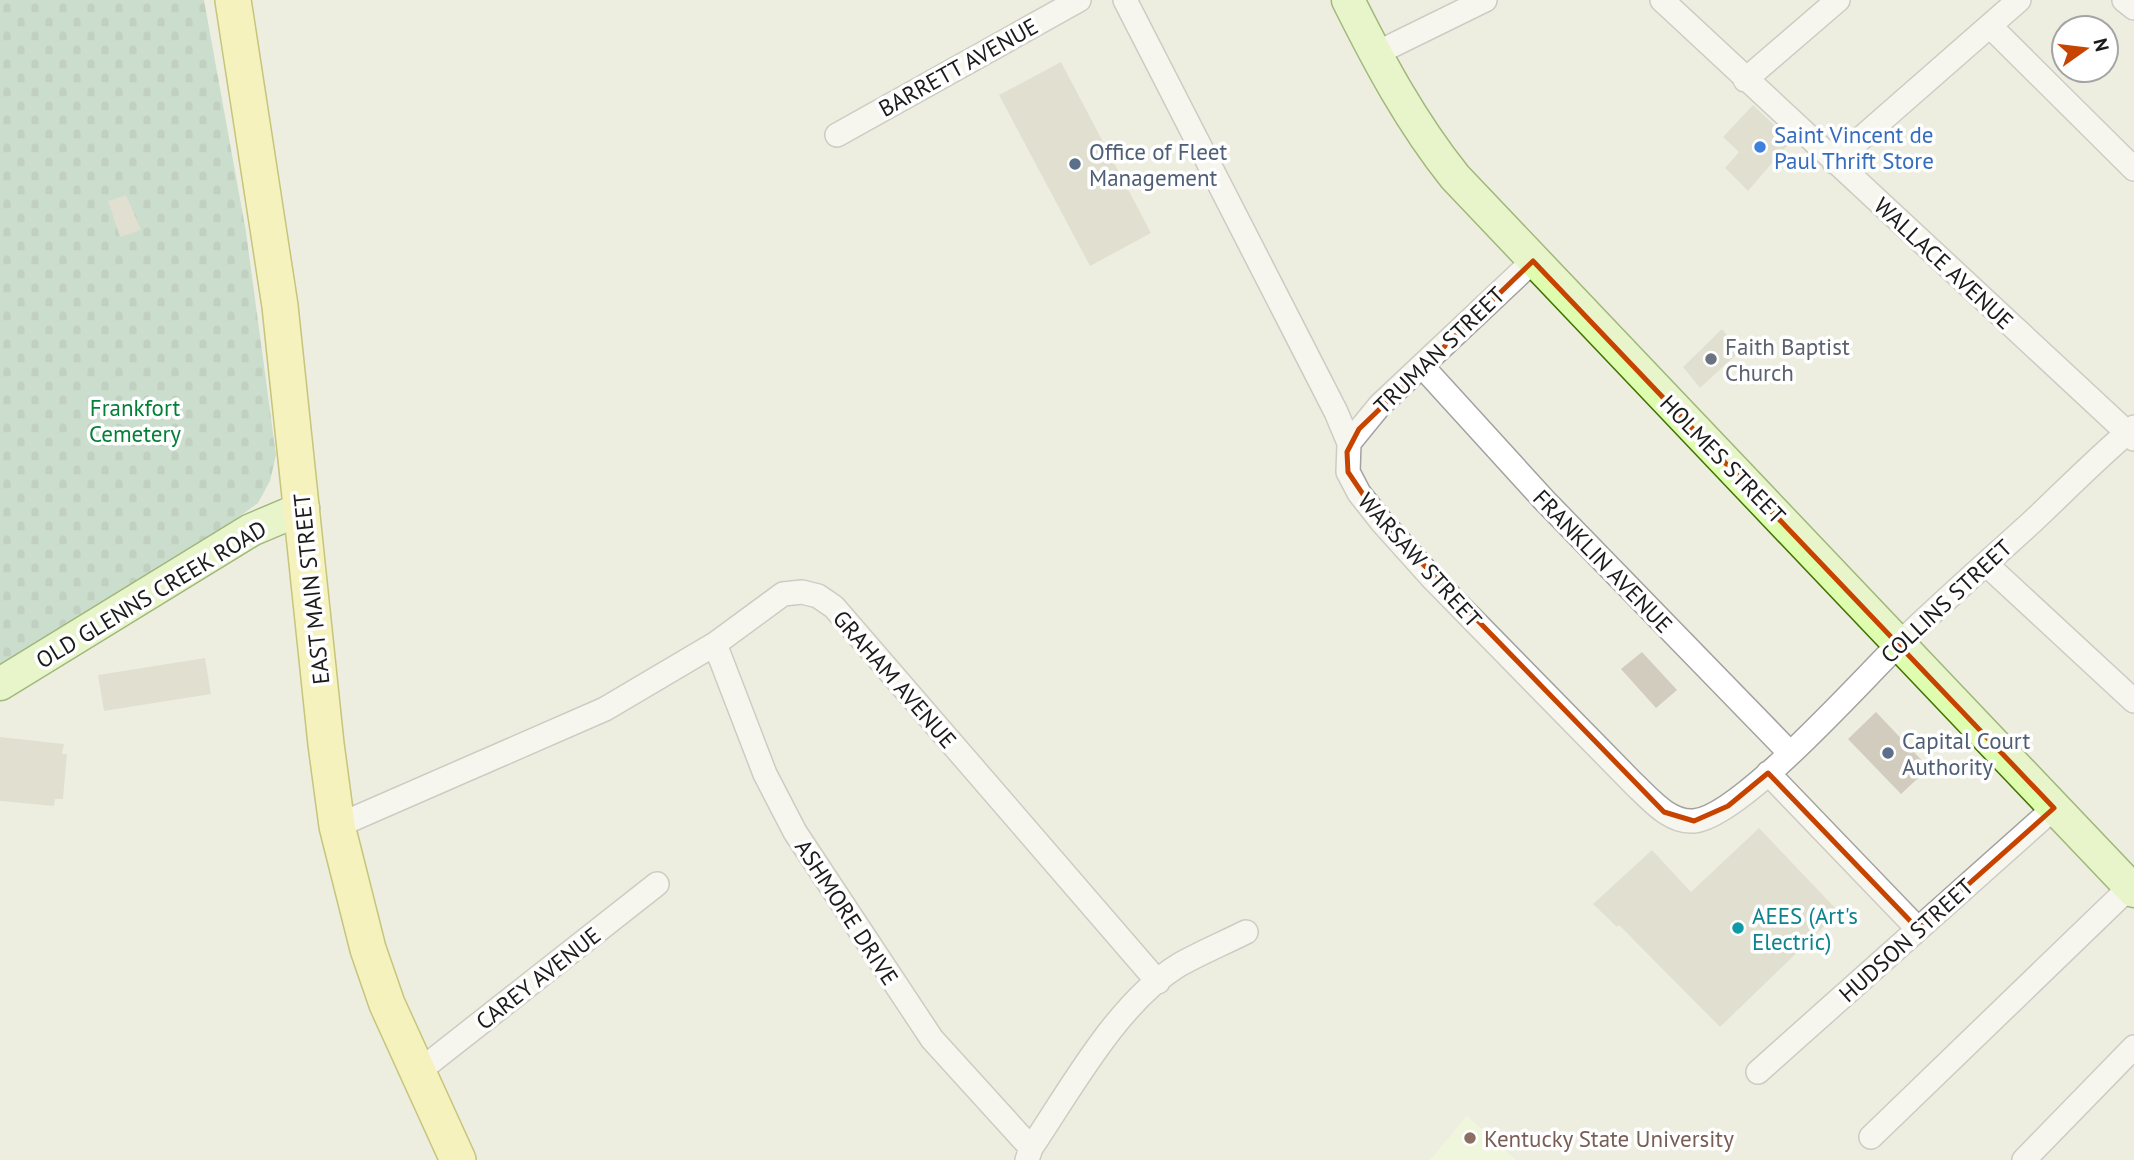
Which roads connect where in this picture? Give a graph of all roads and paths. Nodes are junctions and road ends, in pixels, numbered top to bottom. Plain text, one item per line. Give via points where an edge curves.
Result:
1 (233, 0) edge
2 (1079, 0) edge
3 (1125, 0) edge
4 (1348, 0) edge
5 (1486, 0) edge
6 (1662, 0) edge
7 (1838, 0) edge
8 (2019, 0) edge
9 (2124, 0) edge
10 (2134, 8) edge
11 (1990, 26) junction
12 (1375, 54) junction
13 (1745, 80) junction
14 (836, 135) dead end
15 (1834, 162) junction
16 (2134, 169) edge
17 (1533, 261) junction
18 (1422, 366) junction
19 (2132, 433) edge
20 (1349, 443) junction
21 (303, 508) junction
22 (1986, 564) junction
23 (715, 644) junction
24 (1899, 644) junction
25 (0, 684) edge
26 (2134, 701) edge
27 (1789, 752) junction
28 (1768, 773) junction
29 (2054, 808) junction
30 (337, 826) junction
31 (657, 884) dead end
32 (2132, 889) edge
33 (1918, 929) junction
34 (1246, 932) dead end
35 (1158, 982) junction
36 (2134, 1047) edge
37 (418, 1072) junction
38 (1758, 1072) dead end
39 (1871, 1137) dead end
40 (1029, 1154) edge
41 (458, 1160) edge
42 (2024, 1160) edge

1 - 21 main road, EAST MAIN STREET via 280,306
2 - 14 street, BARRETT AVENUE
3 - 20 street, WARSAW STREET
4 - 12 main road, HOLMES STREET
5 - 12 street
6 - 13 street, WALLACE AVENUE
7 - 13 street
8 - 11 street
9 - 10 street
11 - 15 street
11 - 16 street
12 - 17 main road, HOLMES STREET via 1433,149
13 - 15 street, WALLACE AVENUE
15 - 19 street, WALLACE AVENUE
17 - 18 street, TRUMAN STREET
17 - 24 main road, HOLMES STREET
18 - 20 street, TRUMAN STREET via 1380,405
18 - 27 street, FRANKLIN AVENUE via 1555,512
19 - 22 street, COLLINS STREET
20 - 28 street, WARSAW STREET via 1348,472 1381,521 1664,812 1679,819 1702,818 1728,806
21 - 25 main road, OLD GLENNS CREEK ROAD via 251,530
21 - 30 main road, EAST MAIN STREET
22 - 24 street, COLLINS STREET
22 - 26 street
23 - 30 street, GRAHAM AVENUE via 605,709
23 - 35 street, GRAHAM AVENUE via 783,594 818,596 834,607
23 - 40 street, ASHMORE DRIVE via 765,774 794,832 932,1039
24 - 27 street, COLLINS STREET
24 - 29 main road, HOLMES STREET
27 - 28 street, COLLINS STREET
28 - 33 street
29 - 32 main road, HOLMES STREET
29 - 33 street, HUDSON STREET
30 - 37 main road, EAST MAIN STREET via 368,949
31 - 37 street, CAREY AVENUE
32 - 39 street
33 - 38 street, HUDSON STREET
34 - 35 street via 1178,966
35 - 40 street via 1140,996 1093,1056
36 - 42 street
37 - 41 main road, EAST MAIN STREET

